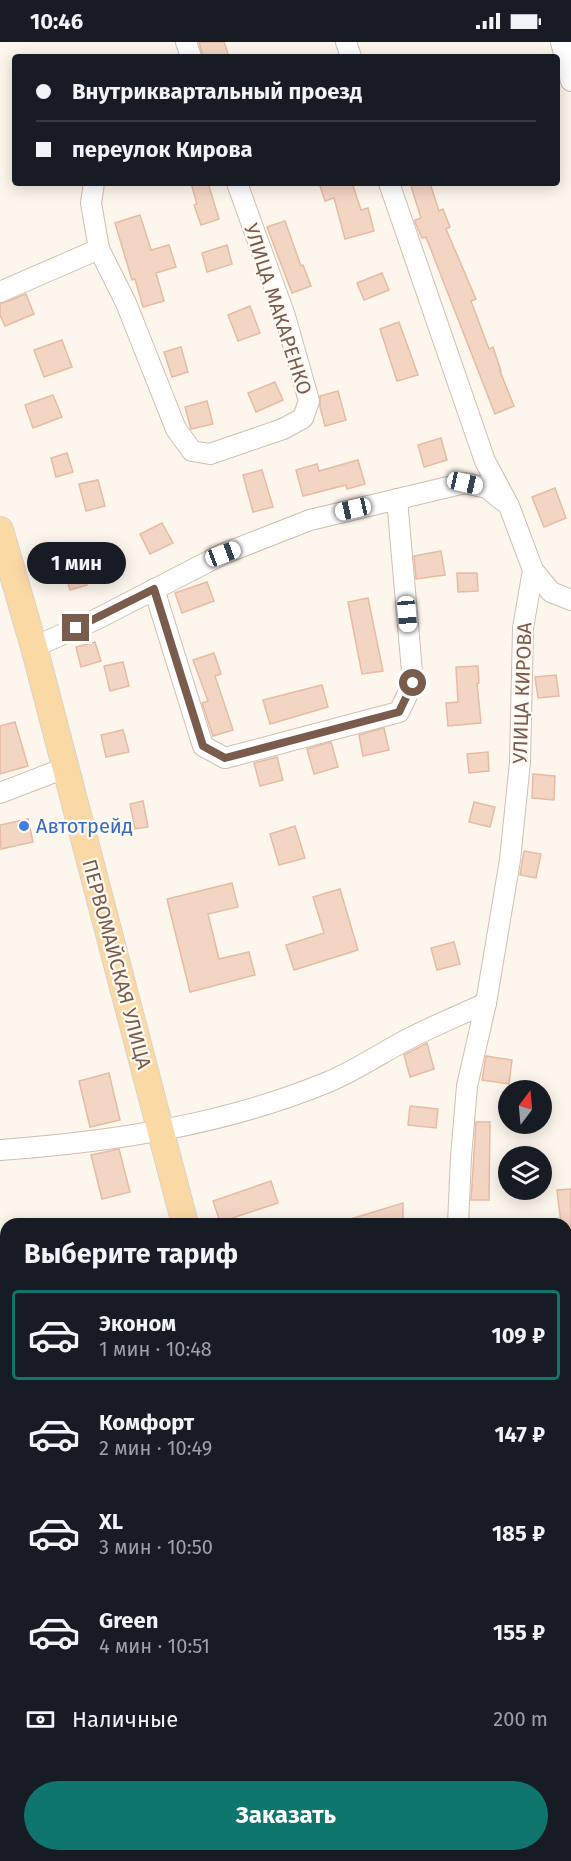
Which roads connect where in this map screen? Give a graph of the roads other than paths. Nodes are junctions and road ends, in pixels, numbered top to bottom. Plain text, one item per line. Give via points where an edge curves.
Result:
1 (561, 42) edge
2 (571, 81) edge
3 (94, 186) edge
4 (238, 186) edge
5 (390, 186) edge
6 (99, 249) junction
7 (0, 292) edge
8 (397, 499) junction
9 (509, 506) junction
10 (0, 530) edge
11 (533, 570) junction
12 (154, 589) junction
13 (571, 600) edge
14 (34, 647) junction
15 (65, 768) junction
16 (0, 793) edge
17 (486, 1003) junction
18 (161, 1131) junction
19 (0, 1150) edge
20 (183, 1218) edge
21 (458, 1218) edge

1 - 2 street
3 - 6 street, УЛИЦА МАКАРЕНКО via 92,203
4 - 6 street, УЛИЦА МАКАРЕНКО via 285,316 309,401 303,418 283,429 210,454 192,451 176,429 126,303
5 - 9 street via 485,461
6 - 7 street
8 - 9 street via 465,483 487,488
8 - 12 street via 310,519 223,554
8 - 12 street via 413,683 399,712 225,758 203,746
9 - 11 street
10 - 14 main road, ПЕРВОМАЙСКАЯ УЛИЦА
11 - 13 street via 551,592
11 - 17 street, УЛИЦА КИРОВА via 523,628 520,762 510,860
12 - 14 street
14 - 15 main road, ПЕРВОМАЙСКАЯ УЛИЦА
15 - 16 street
15 - 18 main road, ПЕРВОМАЙСКАЯ УЛИЦА
17 - 18 street via 330,1081 264,1107
17 - 21 street, УЛИЦА КИРОВА via 467,1086
18 - 19 street via 68,1145
18 - 20 main road, ПЕРВОМАЙСКАЯ УЛИЦА

